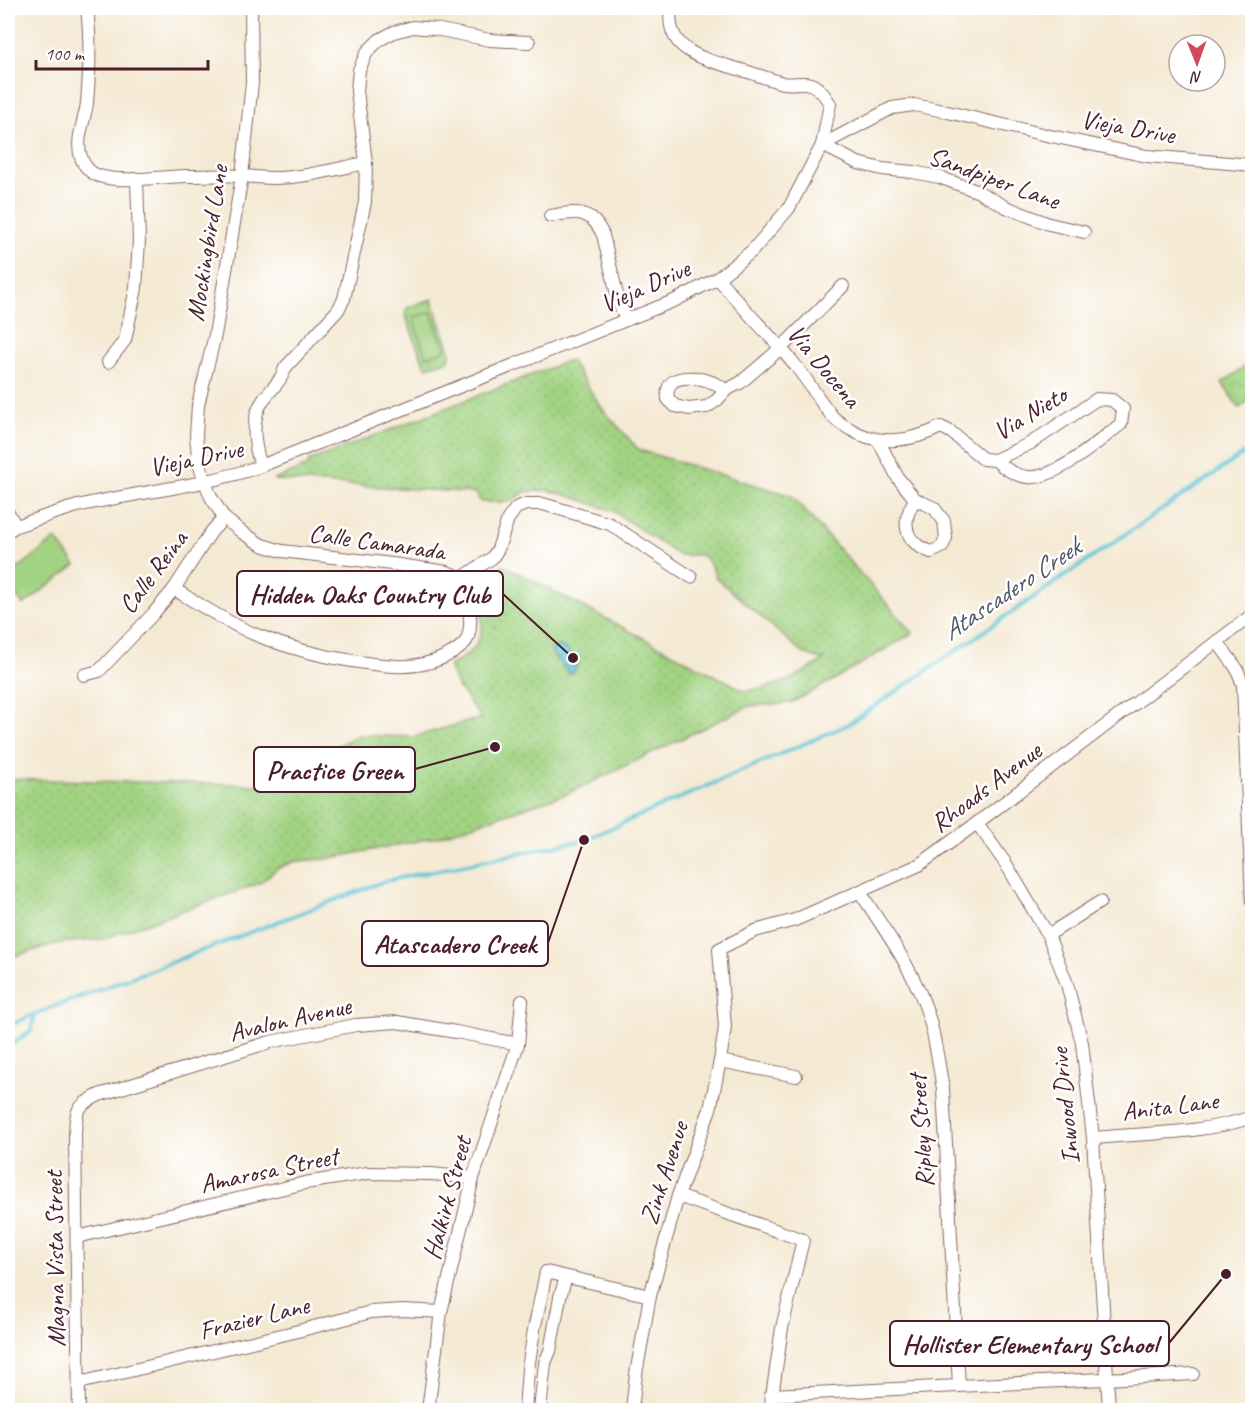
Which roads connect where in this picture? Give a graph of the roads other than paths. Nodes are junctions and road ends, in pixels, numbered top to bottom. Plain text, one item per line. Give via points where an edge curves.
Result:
1 (87, 8) edge
2 (251, 8) edge
3 (671, 8) edge
4 (529, 42) dead end
5 (822, 145) junction
6 (366, 163) junction
7 (1252, 165) edge
8 (242, 176) junction
9 (137, 179) junction
10 (550, 216) dead end
11 (1084, 232) dead end
12 (718, 278) junction
13 (843, 286) dead end
14 (626, 320) junction
15 (781, 348) junction
16 (108, 362) dead end
17 (726, 390) dead end
18 (918, 436) joint
19 (878, 440) junction
20 (995, 460) junction
21 (261, 466) junction
22 (204, 482) junction
23 (915, 499) dead end
24 (8, 513) edge
25 (224, 518) junction
26 (12, 529) edge
27 (691, 577) dead end
28 (462, 578) junction
29 (174, 589) junction
30 (1252, 615) edge
31 (1217, 641) junction
32 (84, 675) dead end
33 (977, 823) junction
34 (860, 892) junction
35 (1252, 901) edge
36 (1100, 903) dead end
37 (1048, 936) junction
38 (719, 949) joint
39 (522, 1001) dead end
40 (518, 1044) junction
41 (720, 1061) junction
42 (796, 1076) dead end
43 (80, 1107) joint
44 (1252, 1116) edge
45 (1093, 1138) junction
46 (472, 1178) junction
47 (678, 1196) junction
48 (77, 1237) junction
49 (566, 1276) junction
50 (650, 1296) junction
51 (441, 1312) junction
52 (1193, 1374) dead end
53 (1106, 1379) junction
54 (79, 1383) junction
55 (959, 1386) junction
56 (771, 1395) junction
57 (79, 1410) edge
58 (428, 1410) edge
59 (525, 1410) edge
60 (540, 1410) edge
61 (632, 1410) edge
62 (770, 1410) edge
63 (1109, 1410) edge

1 - 9 street via 90,59 80,156 96,176
2 - 8 street, Mockingbird Lane via 252,83
3 - 5 street via 672,32 695,55 784,83 810,84 823,92 830,104
4 - 6 street via 413,27 380,39 367,52 359,70 357,91
5 - 7 street, Vieja Drive via 886,110 914,105 1147,156
5 - 11 street, Sandpiper Lane via 858,163 939,177 1049,224
5 - 12 street, Vieja Drive via 789,208 752,251
6 - 8 street via 297,176
6 - 21 street via 365,202 344,299 285,368 282,378 257,408 254,433
8 - 9 street
8 - 22 street, Mockingbird Lane via 215,335 198,405 196,436
9 - 16 street via 136,288 125,340
10 - 14 street via 578,212 590,216 600,227
12 - 14 street, Vieja Drive
12 - 15 street, Via Docena
13 - 15 street
14 - 21 street, Vieja Drive
15 - 17 street
15 - 19 street, Via Docena via 833,417 857,433
18 - 19 street, Via Docena
18 - 20 street, Via Nieto via 941,427 983,459
19 - 23 street via 898,478
20 - 20 street, Via Nieto via 1031,443 1097,399 1112,400 1124,409 1121,424 1067,464 1044,475 1028,477 1005,470
21 - 22 street, Vieja Drive
22 - 25 street
22 - 26 street, Vieja Drive via 83,505
24 - 26 street
25 - 28 street, Calle Camarada via 262,545 282,551 447,572
25 - 29 street, Calle Reina
27 - 28 street, Calle Camarada via 610,524 543,504 526,504 516,508 508,519 492,558
28 - 29 street via 470,622 467,638 452,654 434,661 392,667 287,647 252,633
29 - 32 street, Calle Reina via 99,671
30 - 31 street, Rhoads Avenue
31 - 33 street, Rhoads Avenue
31 - 35 street via 1243,685
33 - 34 street, Rhoads Avenue via 919,865
33 - 37 street, Inwood Drive
34 - 38 street, Rhoads Avenue
34 - 55 street, Ripley Street via 918,991 938,1058 944,1100
36 - 37 street
37 - 45 street, Inwood Drive via 1067,984 1082,1042
38 - 41 street, Zink Avenue via 725,1027
39 - 40 street, Halkirk Street
40 - 43 street, Avalon Avenue via 397,1022 356,1025 270,1042 99,1095
40 - 46 street, Halkirk Street
41 - 42 street
41 - 47 street, Zink Avenue via 710,1109
43 - 48 street, Magna Vista Street via 75,1125
44 - 45 street, Anita Lane via 1196,1129
45 - 53 street, Inwood Drive
46 - 48 street, Amarosa Street via 368,1173 305,1182
46 - 51 street, Halkirk Street
47 - 50 street, Zink Avenue
47 - 56 street via 808,1238 782,1328
48 - 54 street, Magna Vista Street
49 - 50 street
49 - 59 street via 546,1272 528,1369
49 - 60 street via 544,1363
50 - 61 street, Zink Avenue
51 - 54 street, Frazier Lane via 371,1312
51 - 58 street, Halkirk Street
52 - 53 street
53 - 55 street
53 - 63 street, Inwood Drive
54 - 57 street, Magna Vista Street
55 - 56 street
56 - 62 street

